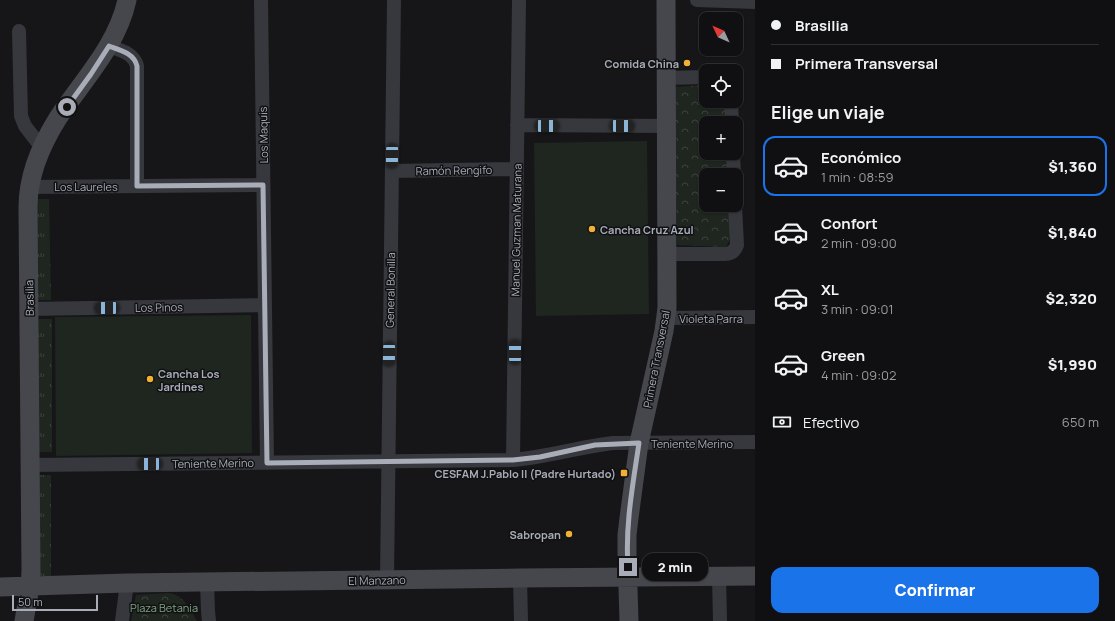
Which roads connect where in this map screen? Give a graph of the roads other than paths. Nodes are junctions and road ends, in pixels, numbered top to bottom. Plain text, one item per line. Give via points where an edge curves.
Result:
1 (127, 0) edge
2 (261, 0) edge
3 (394, 0) edge
4 (518, 0) edge
5 (666, 0) edge
6 (697, 0) edge
7 (755, 2) edge
8 (19, 31) dead end
9 (109, 46) junction
10 (699, 77) edge
11 (666, 78) junction
12 (517, 125) junction
13 (667, 126) junction
14 (42, 148) junction
15 (517, 169) junction
16 (392, 171) junction
17 (263, 185) junction
18 (29, 186) junction
19 (137, 186) junction
20 (736, 212) edge
21 (667, 254) junction
22 (265, 305) junction
23 (29, 309) junction
24 (755, 317) edge
25 (666, 318) junction
26 (755, 442) edge
27 (639, 443) junction
28 (513, 460) junction
29 (388, 461) junction
30 (267, 463) junction
31 (30, 465) junction
32 (719, 576) junction
33 (755, 576) edge
34 (628, 577) junction
35 (520, 578) junction
36 (386, 580) junction
37 (127, 583) junction
38 (207, 583) junction
39 (30, 586) junction
40 (0, 587) edge
41 (24, 621) edge
42 (122, 621) edge
43 (209, 621) edge
44 (521, 621) edge
45 (629, 621) edge
46 (720, 621) edge

1 - 9 street, Brasilia
2 - 17 street, Los Maquis
3 - 16 street, General Bonilla
4 - 12 street, Manuel Guzman Maturana
5 - 11 street, Primera Transversal
6 - 7 street
8 - 14 street via 21,116 25,126
9 - 14 street, Brasilia via 59,117
9 - 19 street via 132,56 137,66
10 - 11 street
11 - 13 street, Primera Transversal
12 - 13 street
12 - 15 street, Manuel Guzman Maturana
13 - 21 street, Primera Transversal
14 - 18 street, Brasilia
15 - 16 street, Ramón Rengifo
15 - 28 street, Manuel Guzman Maturana
16 - 29 street, General Bonilla
17 - 19 street, Los Laureles
17 - 22 street, Los Maquis
18 - 19 street, Los Laureles
18 - 23 street, Brasilia
20 - 21 street via 737,245 731,253
21 - 25 street, Primera Transversal
22 - 23 street, Los Pinos
22 - 30 street, Los Maquis
23 - 31 street, Brasilia
24 - 25 street, Violeta Parra
25 - 27 street, Primera Transversal
26 - 27 street, Teniente Merino
27 - 28 street, Teniente Merino via 595,445
27 - 34 street, Primera Transversal via 627,535
28 - 29 street, Teniente Merino
29 - 30 street, Teniente Merino
29 - 36 street, General Bonilla
30 - 31 street, Teniente Merino
31 - 39 street, Brasilia
32 - 33 street, El Manzano
32 - 34 street, El Manzano
32 - 46 street
34 - 35 street, El Manzano
34 - 45 street, Primera Transversal
35 - 36 street, El Manzano
35 - 44 street
36 - 38 street, El Manzano
37 - 38 street, El Manzano
37 - 39 street, El Manzano
37 - 42 street
38 - 43 street
39 - 40 street, El Manzano
39 - 41 street, Brasilia

